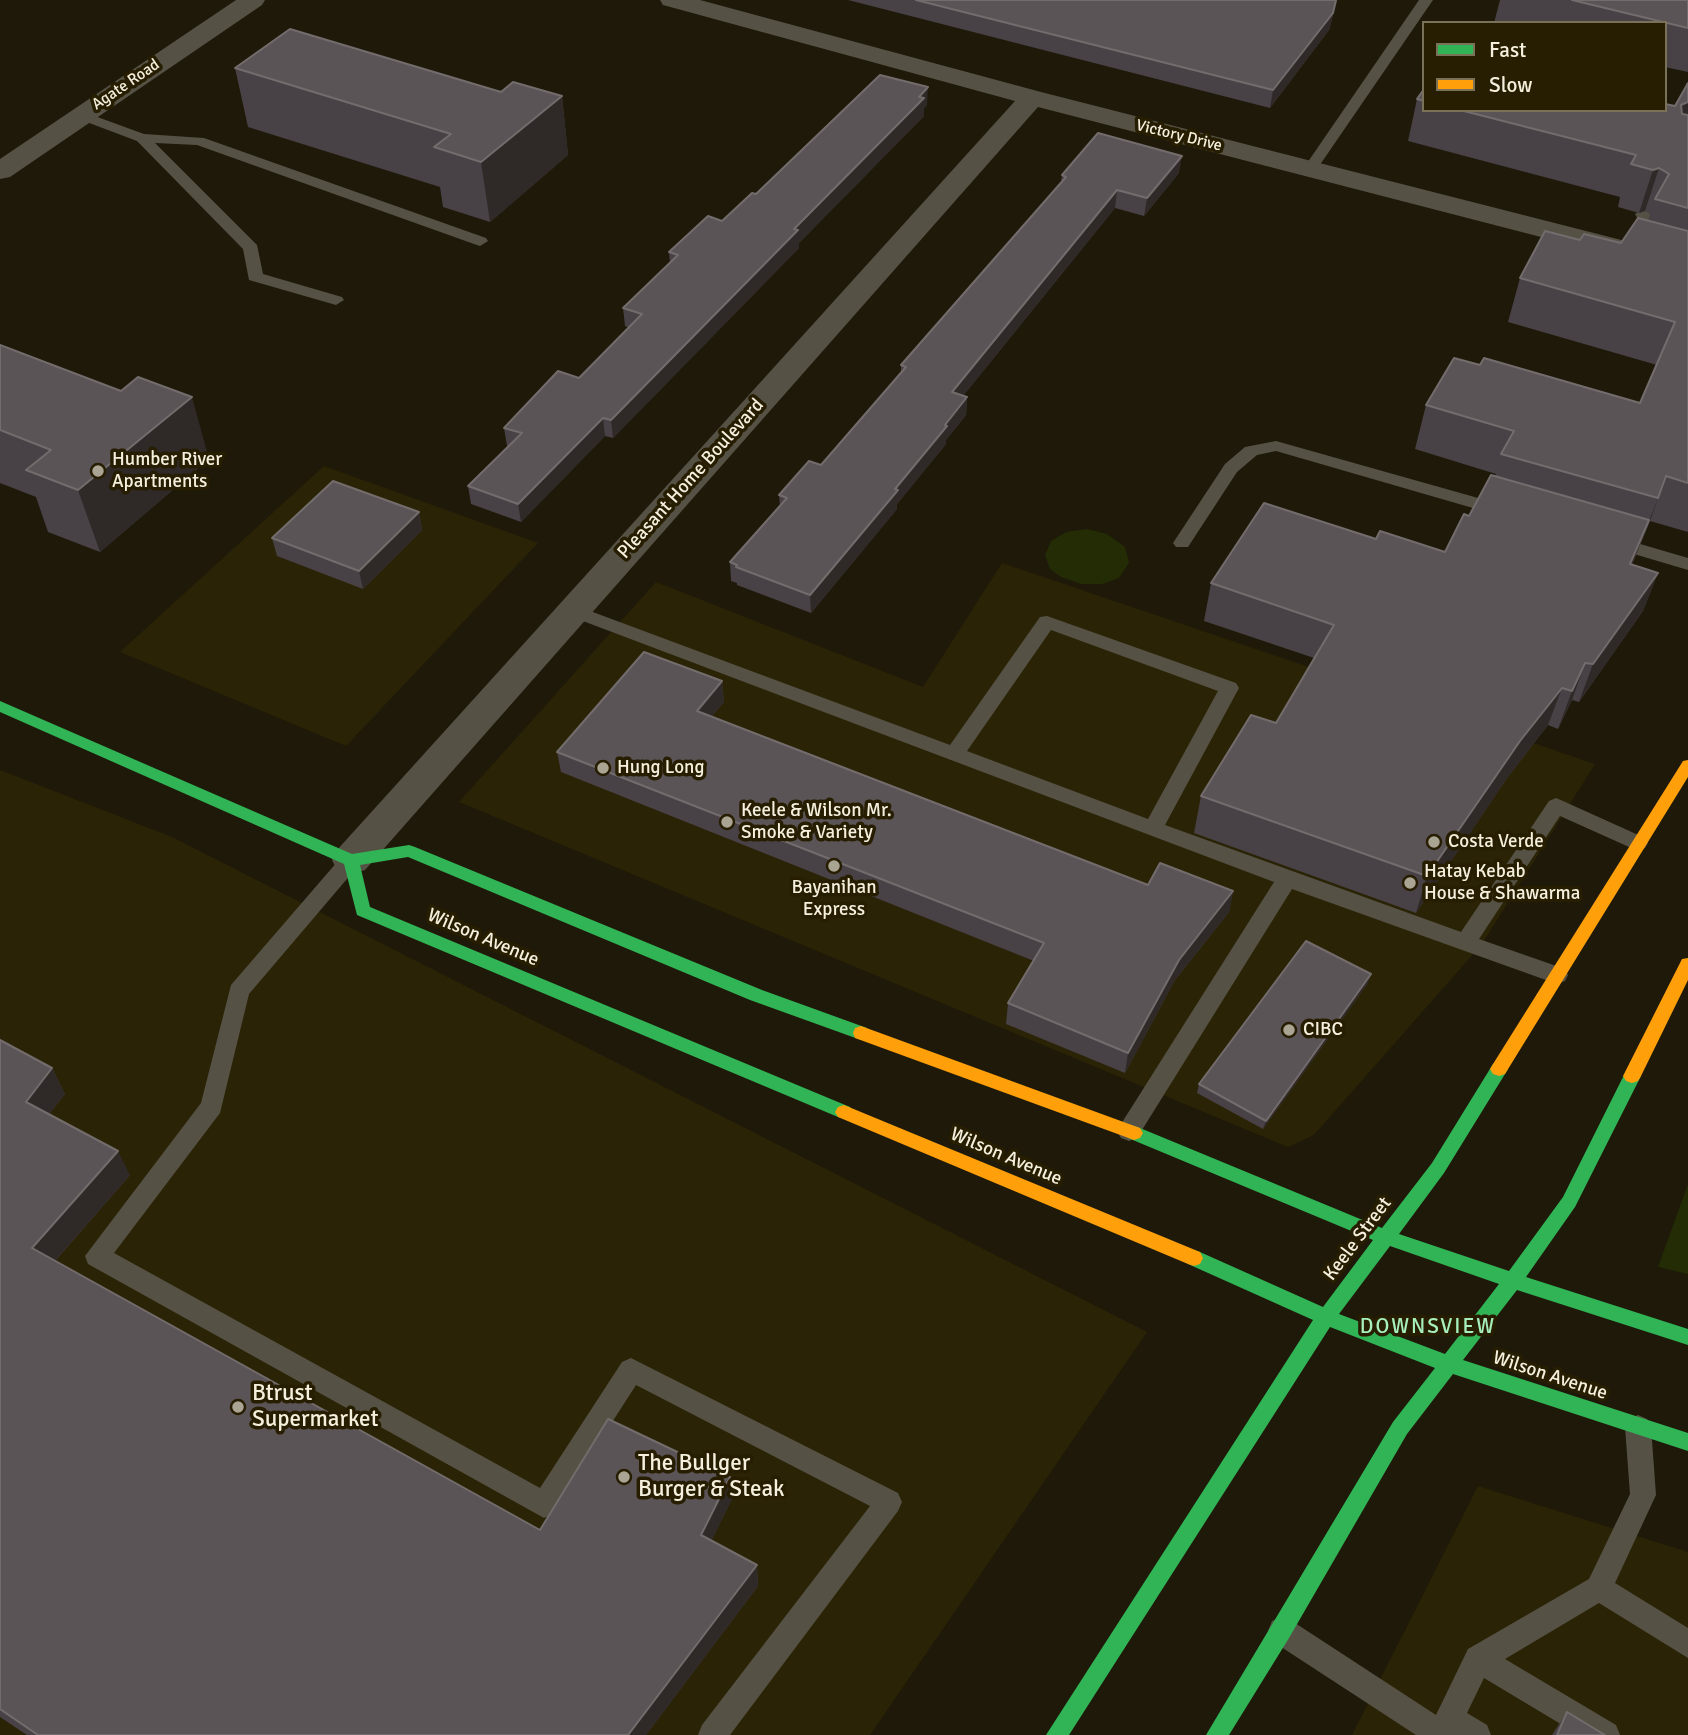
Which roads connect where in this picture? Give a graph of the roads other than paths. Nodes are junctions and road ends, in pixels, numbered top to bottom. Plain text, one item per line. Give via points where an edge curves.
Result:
1 (253, 0) edge
2 (672, 0) edge
3 (1426, 0) edge
4 (1032, 98) junction
5 (81, 115) junction
6 (142, 138) junction
7 (2, 167) edge
8 (1310, 169) junction
9 (480, 241) edge
10 (1688, 265) edge
11 (336, 300) dead end
12 (1515, 514) edge
13 (1595, 537) edge
14 (1182, 543) dead end
15 (1688, 564) edge
16 (573, 611) junction
17 (0, 706) edge
18 (954, 754) junction
19 (1688, 765) edge
20 (1153, 829) junction
21 (1638, 843) junction
22 (351, 860) junction
23 (1287, 879) junction
24 (1465, 943) junction
25 (1688, 964) edge
26 (1557, 975) junction
27 (1129, 1131) junction
28 (1385, 1237) junction
29 (1513, 1281) junction
30 (1326, 1317) junction
31 (1688, 1337) edge
32 (1448, 1364) junction
33 (1638, 1427) junction
34 (1688, 1442) edge
35 (1599, 1588) junction
36 (1282, 1631) junction
37 (1688, 1644) edge
38 (1478, 1660) junction
39 (1444, 1729) edge
40 (712, 1735) edge
41 (1057, 1735) edge
42 (1217, 1735) edge
43 (1477, 1735) edge
44 (1606, 1735) edge

1 - 5 street, Agate Road
2 - 4 street, Victory Drive
3 - 8 lane
4 - 8 street, Victory Drive
4 - 16 street, Pleasant Home Boulevard
5 - 6 lane
5 - 7 street, Agate Road
6 - 9 lane via 200,141
6 - 11 lane via 251,248 255,277
8 - 10 street, Victory Drive via 1639,227
12 - 14 lane via 1276,446 1251,451 1231,468
13 - 15 lane
16 - 18 lane
16 - 22 street, Pleasant Home Boulevard
17 - 22 main road
18 - 20 lane
18 - 20 lane via 1047,622 1228,688
19 - 21 main road, Keele Street
20 - 23 lane
21 - 24 lane via 1556,806
21 - 26 main road, Keele Street
22 - 27 main road via 410,851 756,995
22 - 30 main road, Wilson Avenue via 363,911
22 - 40 lane via 239,992 212,1107 97,1256 544,1505 631,1370 889,1502
23 - 24 lane
23 - 27 lane
24 - 26 lane
25 - 29 main road via 1569,1202
26 - 28 main road, Keele Street via 1438,1168
27 - 28 main road
28 - 29 main road
28 - 30 main road, Keele Street
29 - 31 main road
29 - 32 main road
30 - 32 main road, Wilson Avenue
30 - 41 main road, Keele Street
32 - 33 main road, Wilson Avenue
32 - 36 main road via 1400,1428
33 - 34 main road, Wilson Avenue
33 - 35 lane via 1643,1495
35 - 37 lane
35 - 38 lane
36 - 39 lane
36 - 42 main road
38 - 39 lane
38 - 44 lane
39 - 43 lane

